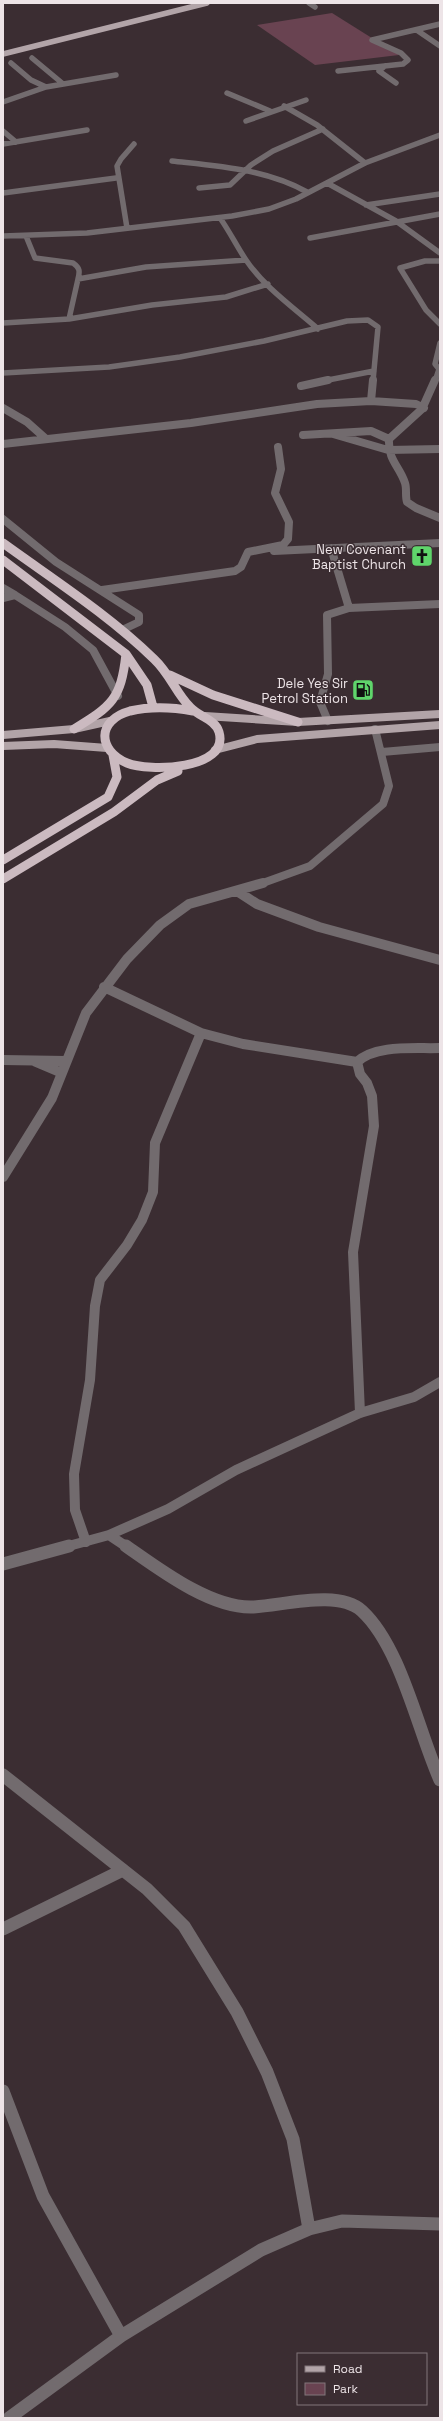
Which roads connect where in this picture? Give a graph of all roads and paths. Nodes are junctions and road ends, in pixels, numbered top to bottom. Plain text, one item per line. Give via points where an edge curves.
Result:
1 (207, 3) edge
2 (308, 3) edge
3 (315, 7) dead end
4 (440, 24) edge
5 (418, 31) junction
6 (440, 46) edge
7 (3, 54) edge
8 (32, 58) dead end
9 (12, 63) dead end
10 (386, 66) junction
11 (338, 71) dead end
12 (116, 75) dead end
13 (396, 83) dead end
14 (62, 84) junction
15 (46, 87) junction
16 (227, 93) dead end
17 (306, 100) dead end
18 (3, 102) edge
19 (284, 106) junction
20 (270, 111) junction
21 (246, 121) dead end
22 (323, 129) junction
23 (87, 130) dead end
24 (3, 131) edge
25 (440, 135) edge
26 (16, 142) junction
27 (3, 144) edge
28 (134, 144) dead end
29 (172, 161) dead end
30 (365, 163) junction
31 (243, 171) junction
32 (116, 178) junction
33 (101, 182) junction
34 (327, 183) junction
35 (119, 187) junction
36 (199, 188) dead end
37 (307, 192) junction
38 (3, 193) edge
39 (440, 194) edge
40 (366, 205) junction
41 (440, 214) edge
42 (220, 218) junction
43 (396, 221) junction
44 (127, 228) junction
45 (3, 236) edge
46 (26, 236) junction
47 (310, 238) dead end
48 (440, 253) edge
49 (246, 260) junction
50 (440, 261) edge
51 (78, 279) junction
52 (268, 284) junction
53 (69, 319) junction
54 (3, 323) edge
55 (440, 324) edge
56 (318, 328) junction
57 (440, 343) edge
58 (439, 369) edge
59 (374, 372) junction
60 (3, 373) edge
61 (301, 386) dead end
62 (371, 401) junction
63 (3, 408) edge
64 (422, 410) junction
65 (333, 434) junction
66 (303, 435) dead end
67 (45, 438) junction
68 (389, 439) junction
69 (3, 444) edge
70 (278, 447) dead end
71 (440, 449) edge
72 (388, 450) junction
73 (440, 518) edge
74 (3, 519) edge
75 (3, 543) edge
76 (440, 543) edge
77 (331, 548) junction
78 (248, 552) junction
79 (3, 560) edge
80 (3, 588) edge
81 (102, 590) junction
82 (15, 595) junction
83 (3, 598) edge
84 (440, 604) edge
85 (349, 608) junction
86 (122, 630) junction
87 (126, 654) junction
88 (169, 675) junction
89 (118, 696) junction
90 (154, 707) junction
91 (193, 711) junction
92 (440, 714) edge
93 (205, 716) junction
94 (110, 721) junction
95 (328, 721) junction
96 (298, 722) junction
97 (440, 725) edge
98 (74, 729) junction
99 (375, 729) junction
100 (3, 735) edge
101 (3, 746) edge
102 (440, 747) edge
103 (215, 750) junction
104 (110, 751) junction
105 (382, 752) junction
106 (195, 763) junction
107 (3, 860) edge
108 (3, 879) edge
109 (237, 891) junction
110 (440, 960) edge
111 (104, 987) junction
112 (202, 1033) junction
113 (440, 1048) edge
114 (3, 1060) edge
115 (30, 1060) junction
116 (66, 1061) junction
117 (357, 1062) junction
118 (62, 1073) junction
119 (3, 1177) edge
120 (440, 1382) edge
121 (360, 1413) junction
122 (109, 1535) junction
123 (86, 1542) junction
124 (3, 1564) edge
125 (3, 1775) edge
126 (440, 1780) edge
127 (123, 1870) junction
128 (3, 1929) edge
129 (3, 2091) edge
130 (440, 2224) edge
131 (309, 2229) junction
132 (121, 2336) junction
133 (9, 2418) edge

1 - 7 main road
2 - 3 street
4 - 5 street
5 - 6 street
5 - 10 street via 384,35 372,40 408,60 403,64
8 - 14 street
9 - 15 street via 31,80
10 - 11 street
10 - 13 street via 379,71
12 - 14 street
14 - 15 street
15 - 18 street
16 - 20 street
17 - 19 street
19 - 20 street
19 - 22 street
20 - 21 street
22 - 30 street
22 - 31 street via 269,152
23 - 26 street
24 - 26 street
25 - 30 street
26 - 27 street
28 - 32 street via 118,162
29 - 31 street
30 - 34 street
31 - 36 street via 230,185
31 - 37 street via 299,186
32 - 33 street
32 - 35 street
33 - 35 street
33 - 38 street
34 - 37 street
34 - 40 street
35 - 44 street via 126,210
37 - 42 street via 269,209
39 - 40 street
40 - 43 street
41 - 43 street
42 - 44 street
42 - 49 street
43 - 47 street
43 - 48 street
44 - 46 street
45 - 46 street
46 - 51 street via 35,258 70,261 80,270
49 - 51 street via 146,267
49 - 52 street
50 - 55 street via 425,261 400,268 426,310
51 - 53 street
52 - 53 street via 226,297 152,305
52 - 56 street
53 - 54 street
56 - 59 street via 346,321 368,320 378,327
56 - 60 street via 170,359 123,365
57 - 58 street via 435,364
58 - 64 street via 433,391
59 - 61 street
59 - 62 street
62 - 64 street via 416,404
62 - 67 street via 317,404 191,423
63 - 67 street via 27,422
64 - 68 street
65 - 66 street
65 - 68 street via 371,431
65 - 72 street
67 - 69 street
68 - 72 street
70 - 78 street via 281,469 275,493 289,522 288,539 283,545
71 - 72 street
72 - 73 street via 393,466 405,485 406,501
74 - 81 street via 56,562
75 - 86 highway
76 - 77 street
77 - 78 street
77 - 85 street
78 - 81 street via 241,566 235,571
79 - 87 highway
80 - 82 street
81 - 86 street via 139,615 139,622
82 - 83 street
82 - 89 street via 65,627 93,650
84 - 85 street
85 - 95 street via 327,615 328,674 320,702
86 - 88 highway
87 - 89 highway via 124,680
87 - 90 highway via 147,685
88 - 91 highway
88 - 96 highway via 213,695
89 - 98 highway via 105,710
90 - 91 highway
90 - 94 highway via 130,712
91 - 93 highway
92 - 95 main road
93 - 96 main road
93 - 103 highway via 215,723 220,732 220,741
94 - 98 main road
94 - 104 highway via 104,741
95 - 96 main road
97 - 99 main road
98 - 100 main road
99 - 103 main road via 257,739
99 - 105 street
101 - 104 main road via 54,744
102 - 105 street
103 - 106 highway
104 - 106 highway via 125,762 153,768
104 - 107 highway via 118,771 117,782 108,797
105 - 109 street via 389,786 383,804 350,834 300,872
106 - 108 highway via 158,780 114,812
109 - 110 street via 245,900 309,924
109 - 111 street via 182,907 126,959
111 - 112 street
111 - 116 street via 86,1013
112 - 117 street via 244,1044
112 - 123 street via 155,1143 153,1192 142,1220 127,1245 100,1280 95,1306 90,1380 74,1474 75,1510
113 - 117 street via 366,1054 358,1058
114 - 115 street
115 - 116 street
115 - 118 street
116 - 118 street
117 - 121 street via 360,1074 372,1096 374,1126 353,1252
118 - 119 street via 49,1104
120 - 121 street via 414,1397
121 - 122 street via 236,1470 168,1509
122 - 123 street
122 - 126 street via 202,1594 224,1602 250,1606 336,1599 360,1608 395,1659
123 - 124 street
125 - 127 street
127 - 128 street
127 - 131 street via 147,1889 184,1926 237,2012 267,2072 293,2139
129 - 132 street via 43,2196
130 - 131 street via 342,2221
131 - 132 street via 261,2250
132 - 133 street

